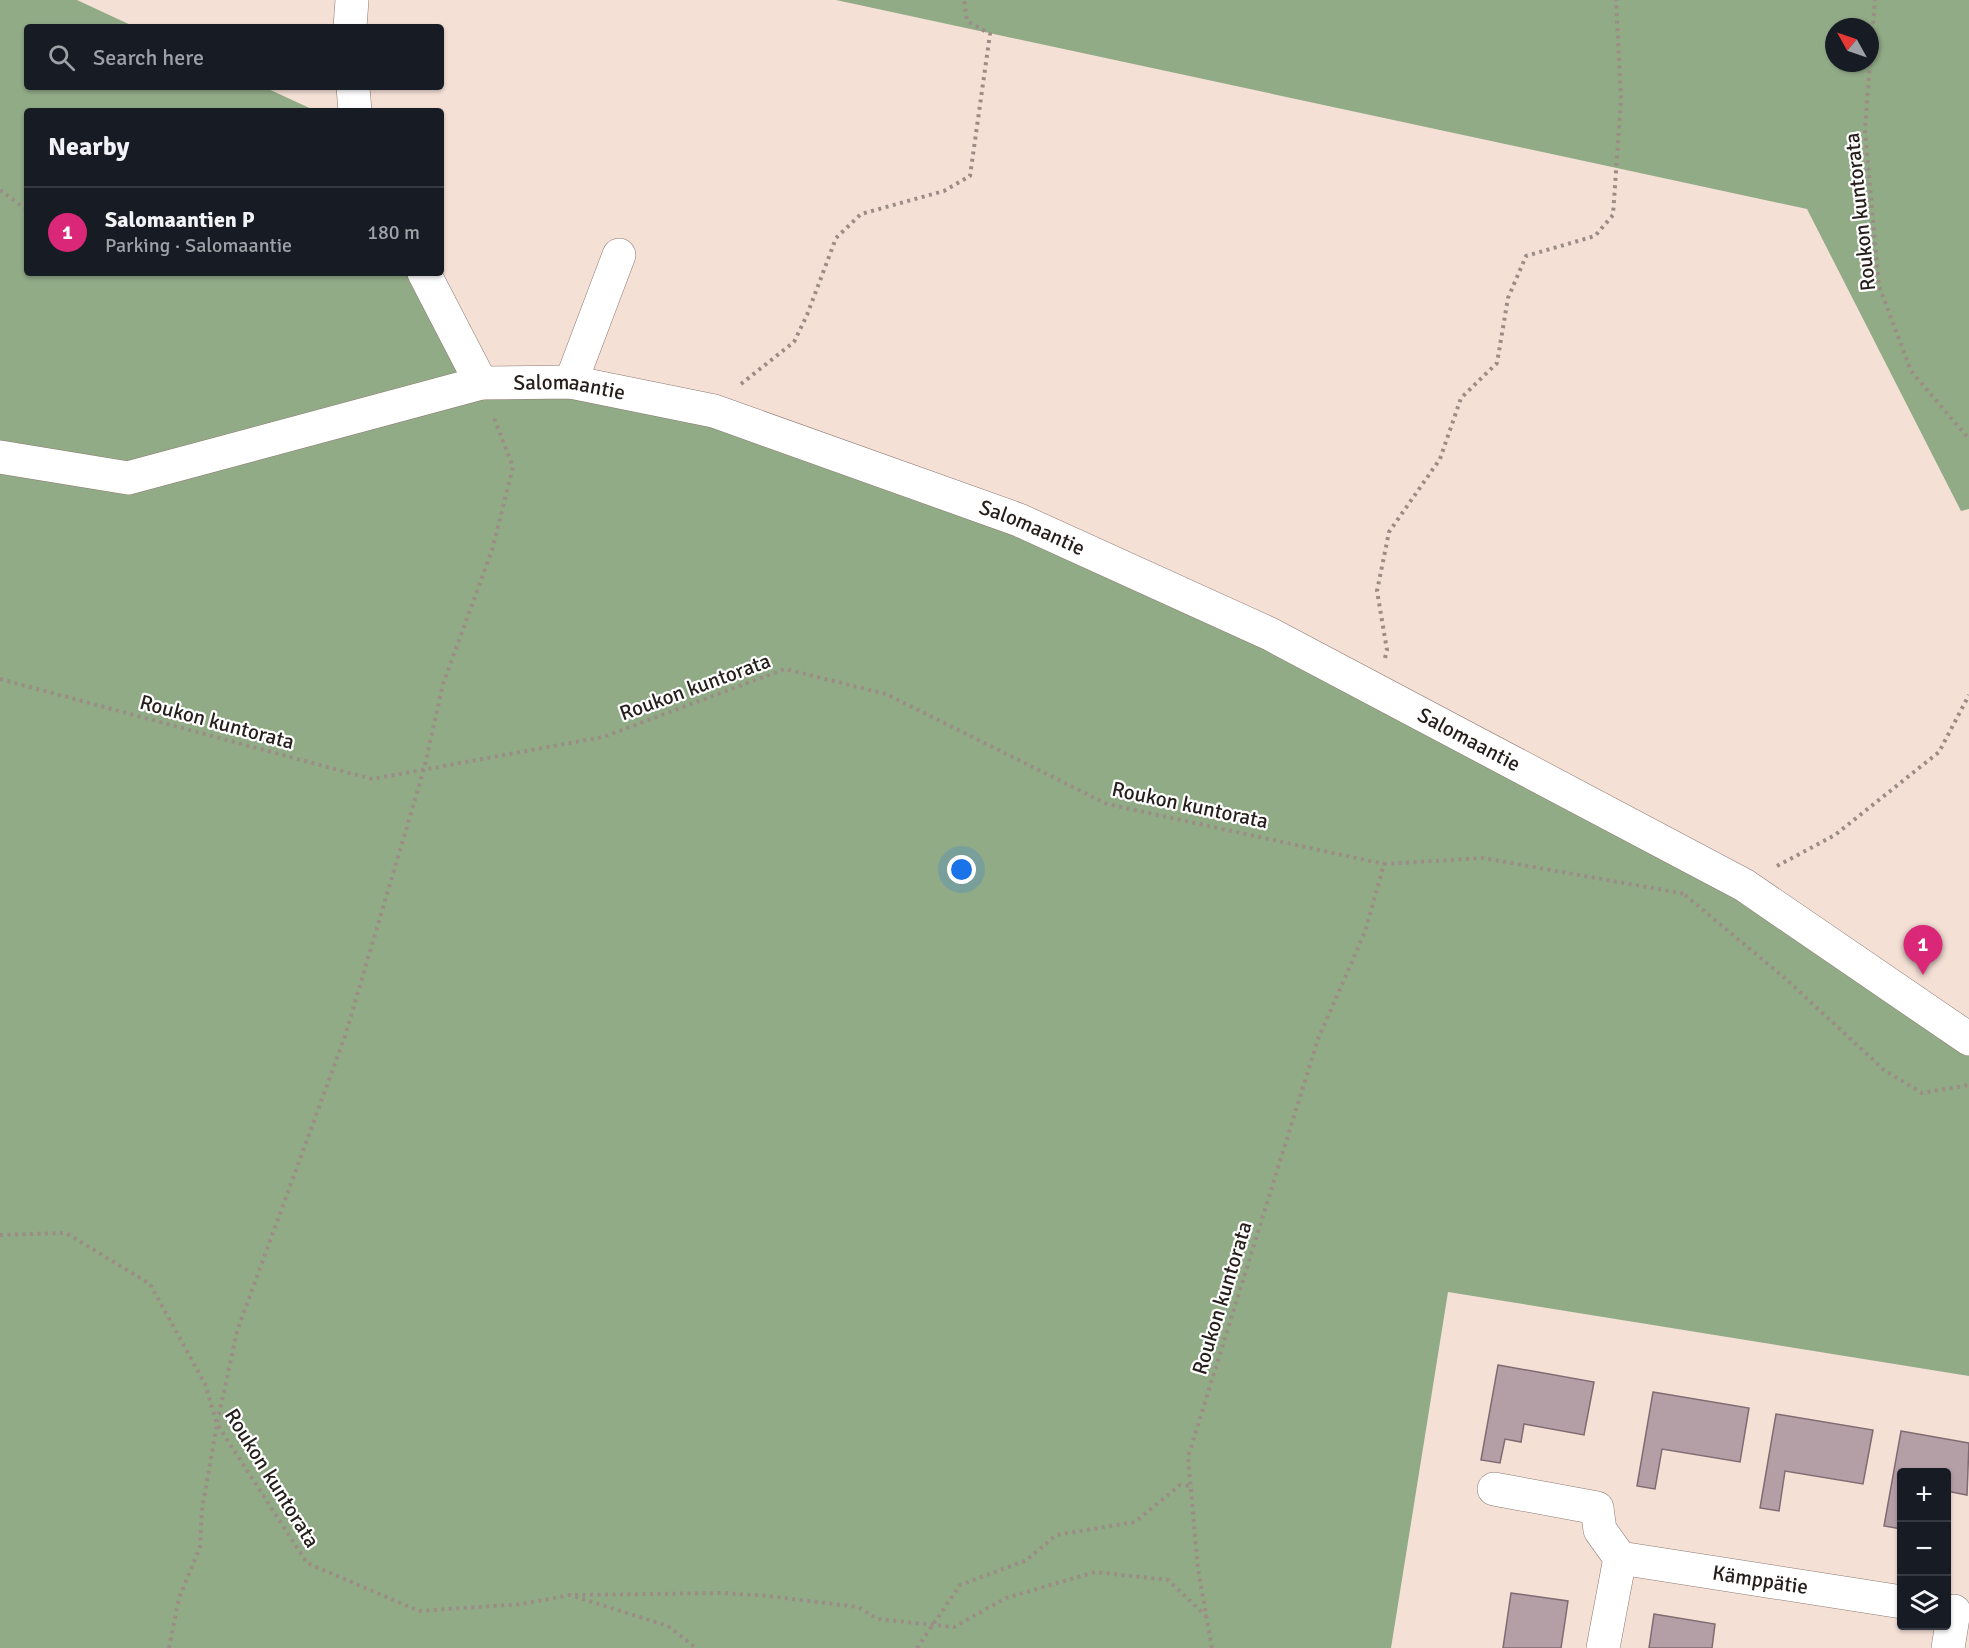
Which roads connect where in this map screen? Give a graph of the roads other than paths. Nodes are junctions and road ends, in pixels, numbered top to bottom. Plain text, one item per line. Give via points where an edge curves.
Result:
1 (352, 0) edge
2 (350, 24) edge
3 (353, 90) edge
4 (355, 108) edge
5 (618, 255) dead end
6 (426, 276) edge
7 (571, 382) junction
8 (481, 383) junction
9 (0, 457) edge
10 (1969, 1039) edge
11 (1494, 1489) dead end
12 (1620, 1558) junction
13 (1897, 1601) edge
14 (1957, 1611) edge
15 (1604, 1648) edge
16 (1948, 1648) edge

1 - 2 street
3 - 4 street
5 - 7 street
6 - 8 street
7 - 8 street, Salomaantie
7 - 10 street, Salomaantie via 714,411 1019,520 1270,634 1744,885
8 - 9 street, Salomaantie via 128,478
11 - 12 street via 1598,1508 1600,1530
12 - 13 street, Kämppätie
12 - 15 street
14 - 16 street

